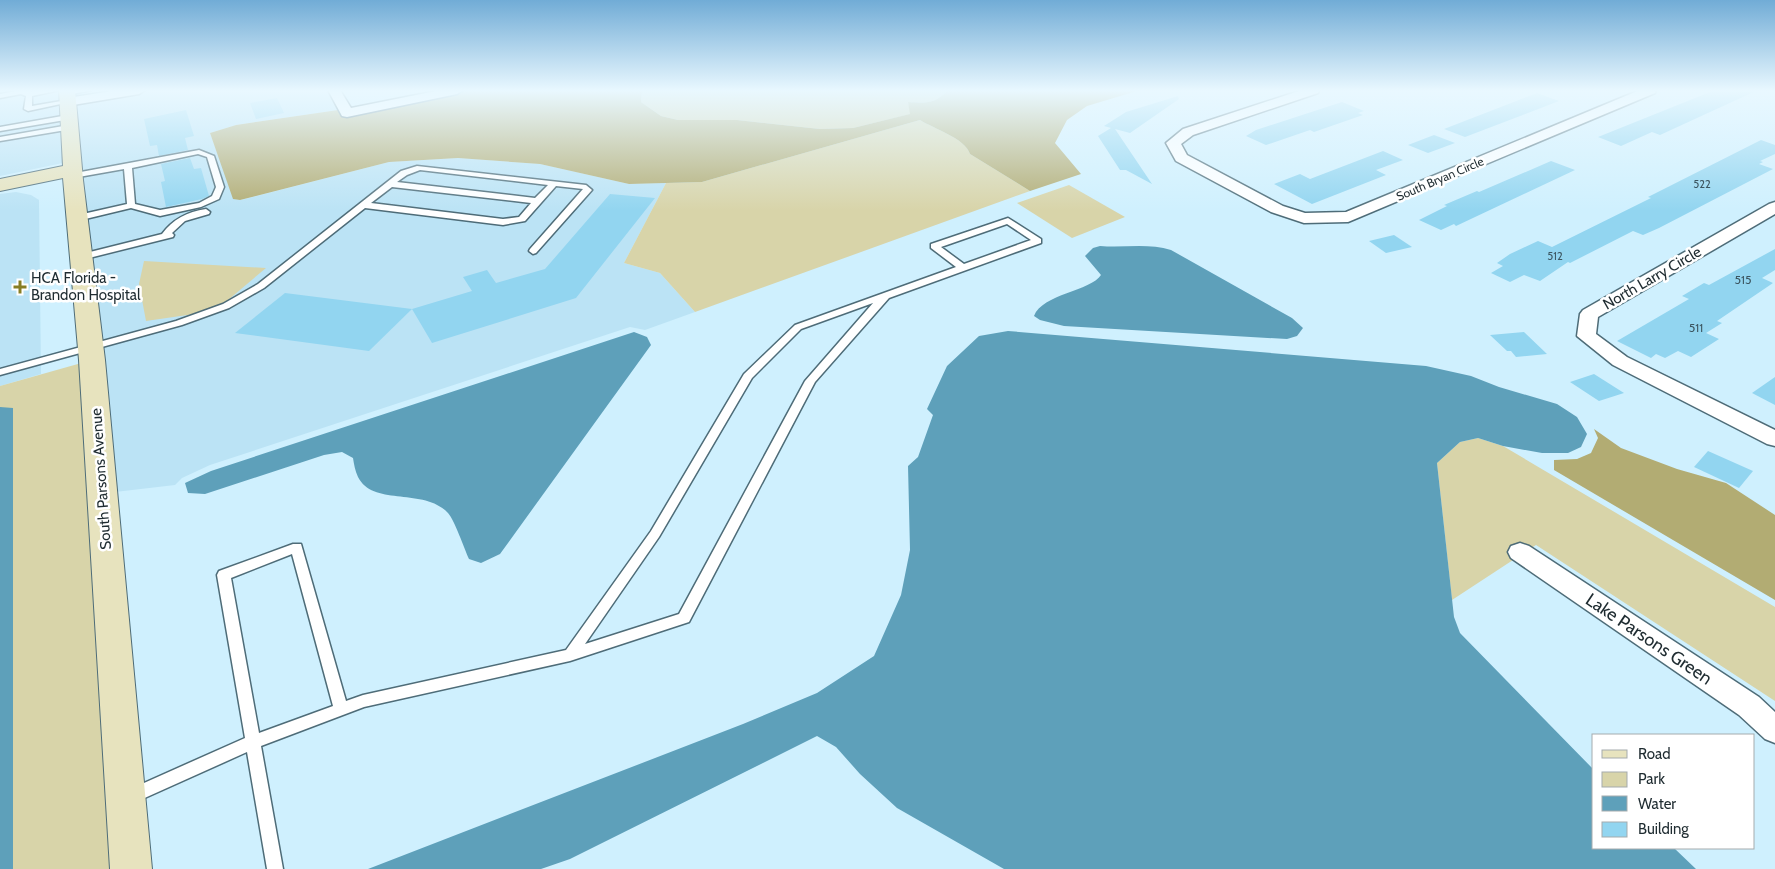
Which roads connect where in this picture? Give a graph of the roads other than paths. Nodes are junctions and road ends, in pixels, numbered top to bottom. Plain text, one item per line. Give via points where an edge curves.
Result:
1 (17, 131) edge
2 (69, 131) edge
3 (1192, 131) edge
4 (1554, 131) edge
5 (0, 139) edge
6 (128, 166) junction
7 (73, 170) junction
8 (0, 179) edge
9 (554, 183) junction
10 (390, 184) junction
11 (0, 185) edge
12 (537, 201) junction
13 (131, 205) junction
14 (364, 205) junction
15 (1775, 208) edge
16 (206, 212) dead end
17 (77, 218) junction
18 (534, 251) dead end
19 (81, 257) junction
20 (964, 268) junction
21 (885, 296) junction
22 (91, 347) junction
23 (0, 372) edge
24 (1775, 439) edge
25 (1520, 552) dead end
26 (570, 655) junction
27 (340, 709) junction
28 (1775, 730) edge
29 (253, 742) junction
30 (126, 799) junction
31 (131, 869) edge
32 (276, 869) edge

1 - 5 lane
2 - 7 street, South Parsons Avenue
3 - 4 street, South Bryan Circle via 1173,144 1181,158 1277,209 1304,218 1348,218
6 - 7 lane
6 - 13 lane
6 - 13 lane via 198,152 210,156 220,187 216,197 201,205 160,213
7 - 8 street
7 - 11 street
7 - 17 street, South Parsons Avenue
9 - 10 lane via 420,168 404,173
9 - 12 lane
9 - 18 lane via 588,190
10 - 12 lane
10 - 14 lane
12 - 14 lane via 522,219 503,222
13 - 17 lane
14 - 22 lane via 245,296 206,314
15 - 24 street, North Larry Circle via 1589,314 1586,336 1620,362
16 - 19 lane via 183,219 170,229 167,236
17 - 19 street, South Parsons Avenue
19 - 22 street, South Parsons Avenue
20 - 20 lane via 934,246 1008,221 1038,240
20 - 21 lane
21 - 26 lane via 798,327 748,376 655,534
21 - 26 lane via 810,380 684,618
22 - 23 lane
22 - 30 street, South Parsons Avenue
25 - 28 street, Lake Parsons Green via 1749,706
26 - 27 lane via 363,701
27 - 29 lane
27 - 29 lane via 297,547 224,575
29 - 30 lane
29 - 32 lane
30 - 31 street, South Parsons Avenue

